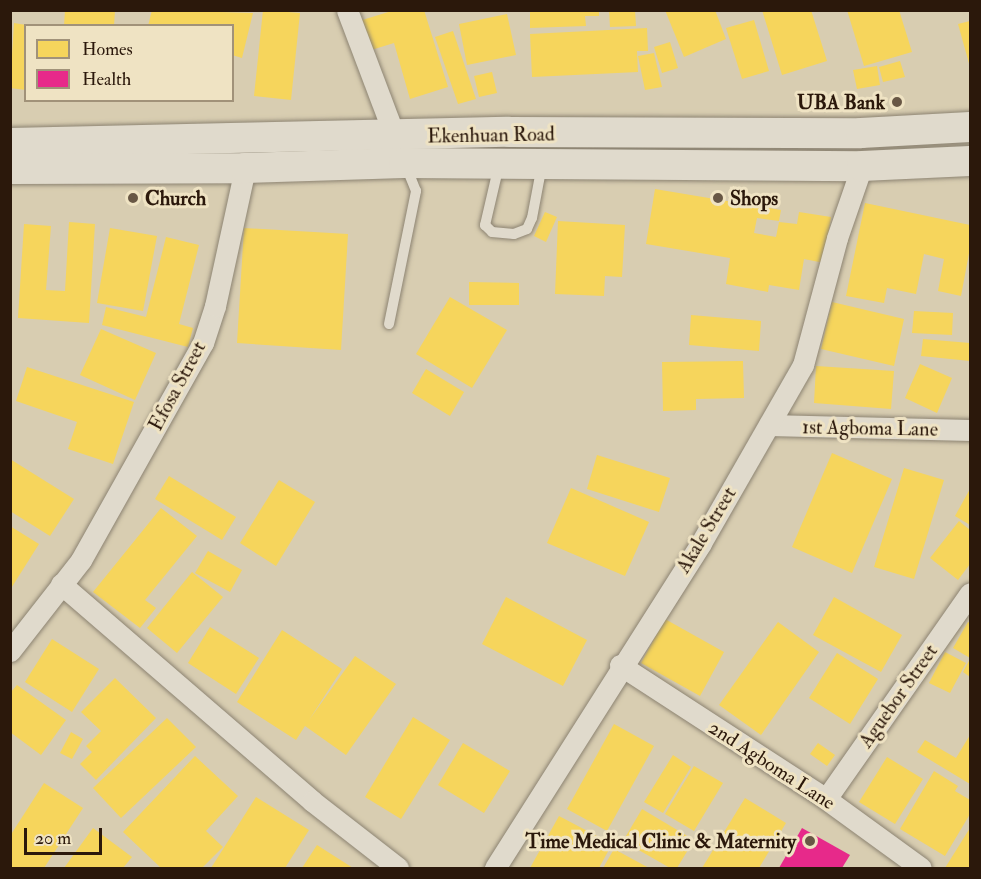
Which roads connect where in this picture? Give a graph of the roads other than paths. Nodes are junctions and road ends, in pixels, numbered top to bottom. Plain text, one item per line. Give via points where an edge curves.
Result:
1 (347, 10) edge
2 (970, 127) edge
3 (10, 143) edge
4 (400, 150) junction
5 (970, 161) edge
6 (500, 162) junction
7 (542, 165) junction
8 (862, 166) junction
9 (245, 168) junction
10 (10, 169) edge
11 (389, 324) dead end
12 (769, 425) junction
13 (970, 430) edge
14 (61, 584) junction
15 (970, 593) edge
16 (10, 651) edge
17 (620, 665) junction
18 (826, 799) junction
19 (398, 868) edge
20 (495, 868) edge
21 (921, 868) edge

1 - 4 street
2 - 4 main road, Ekenhuan Road via 861,133 509,132
3 - 4 main road, Ekenhuan Road
4 - 6 main road, Ekenhuan Road
4 - 9 main road, Ekenhuan Road
4 - 11 lane via 416,191
5 - 8 main road, Ekenhuan Road
6 - 7 main road, Ekenhuan Road
6 - 7 lane via 485,225 492,232 514,234 526,229 532,218
7 - 8 main road, Ekenhuan Road
8 - 12 street, Akale Street via 837,238 803,365
9 - 10 main road, Ekenhuan Road
9 - 14 street, Efosa Street via 215,306 202,343 81,560
12 - 13 street, 1st Agboma Lane
12 - 17 street, Akale Street via 700,543
14 - 16 street, Efosa Street
14 - 19 street via 312,801
15 - 18 street, Aguebor Street
17 - 18 street, 2nd Agboma Lane
17 - 20 street, Akale Street
18 - 21 street, 2nd Agboma Lane

